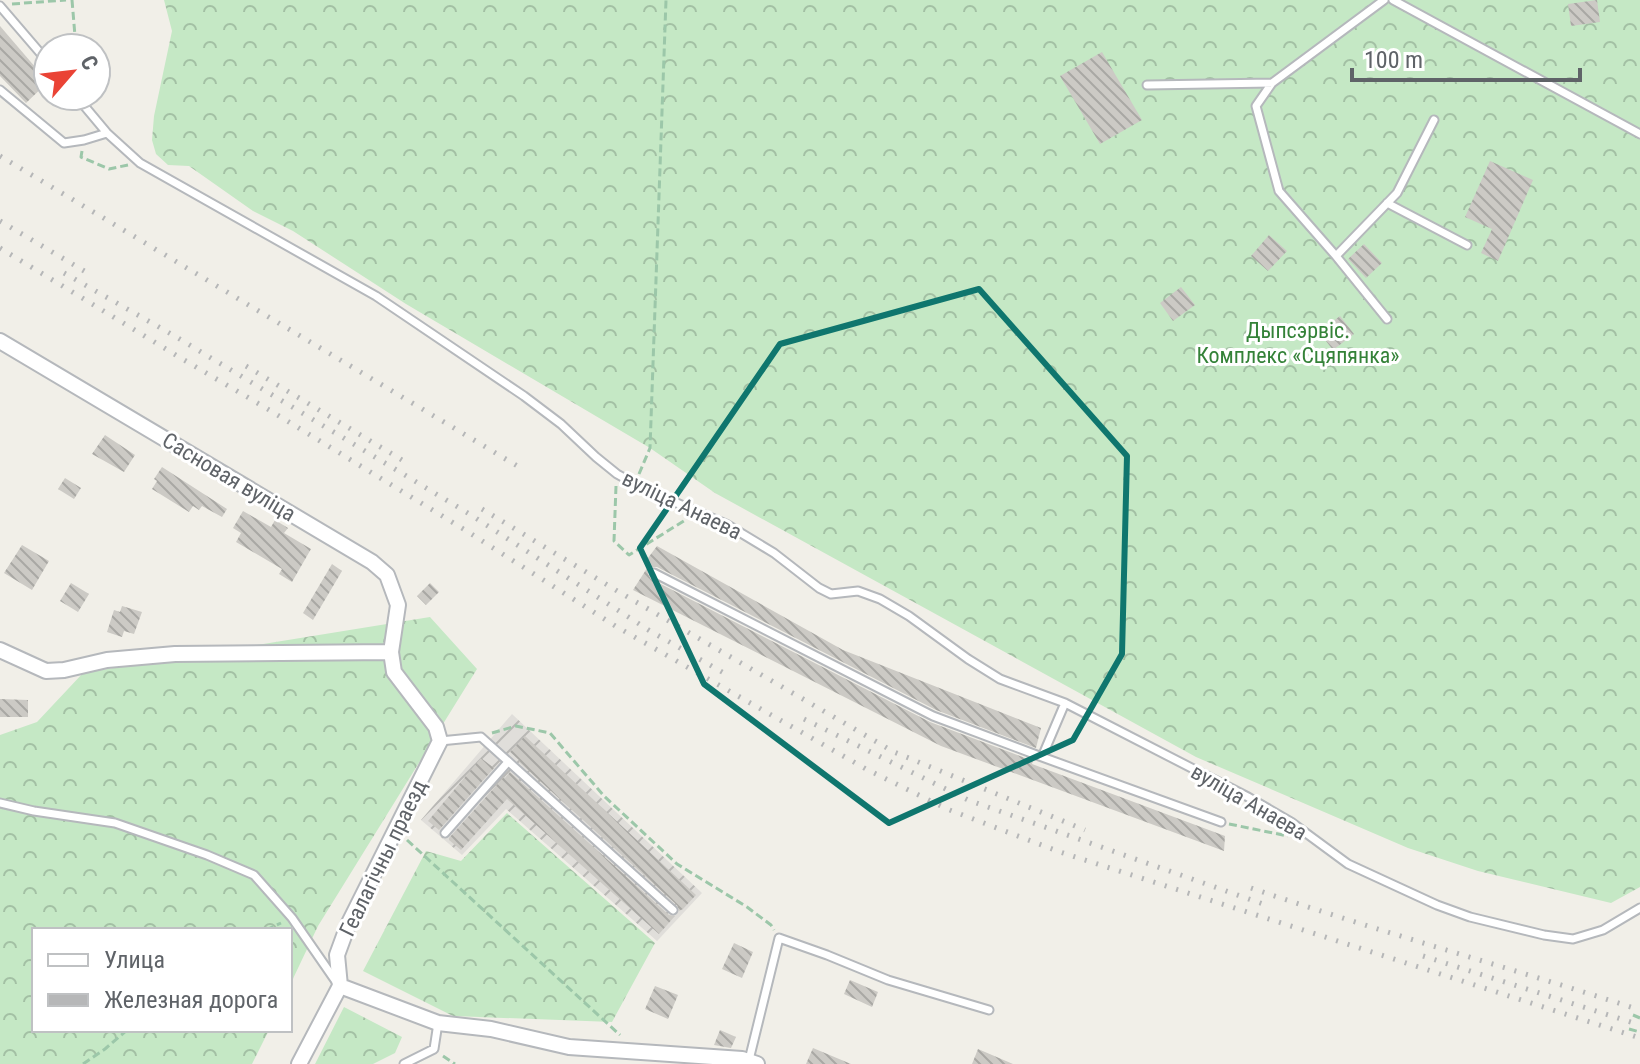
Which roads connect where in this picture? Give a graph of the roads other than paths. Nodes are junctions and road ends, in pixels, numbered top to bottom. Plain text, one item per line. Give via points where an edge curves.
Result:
1 (1384, 0) edge
2 (1393, 0) edge
3 (0, 6) edge
4 (32, 43) edge
5 (1272, 83) junction
6 (1147, 85) dead end
7 (0, 90) edge
8 (89, 112) edge
9 (1434, 120) dead end
10 (107, 133) junction
11 (1640, 134) edge
12 (1387, 203) junction
13 (1467, 245) dead end
14 (1336, 256) junction
15 (1387, 319) dead end
16 (0, 341) edge
17 (654, 573) dead end
18 (0, 650) edge
19 (391, 652) junction
20 (1065, 703) junction
21 (440, 741) junction
22 (1042, 757) junction
23 (508, 762) junction
24 (0, 803) edge
25 (1221, 822) road end
26 (445, 833) dead end
27 (1640, 908) edge
28 (673, 910) dead end
29 (340, 986) junction
30 (989, 1010) dead end
31 (438, 1023) junction
32 (753, 1062) edge
33 (299, 1064) edge
34 (404, 1064) edge

1 - 5 lane
2 - 11 lane
3 - 4 lane
5 - 6 lane
5 - 14 lane via 1256,106 1279,191
7 - 10 lane via 64,143
8 - 10 lane, вуліца Анаева
9 - 12 lane
10 - 20 lane, вуліца Анаева via 140,163 376,296 524,396 617,474 726,524 819,588 880,599 1000,679
12 - 13 lane
12 - 14 lane
14 - 15 lane
16 - 19 street, Сасновая вуліца via 372,562 387,575 398,605
17 - 22 lane via 933,716
18 - 19 street via 46,671 175,654
19 - 21 street via 394,672 436,727
20 - 22 lane
20 - 27 lane, вуліца Анаева via 1248,797 1348,864 1437,905 1495,924 1573,939 1603,930
21 - 23 lane via 481,737
21 - 29 street, Геалагічны праезд via 348,925 337,955
22 - 25 lane
23 - 26 lane
23 - 28 lane
24 - 29 lane via 115,823 254,875
29 - 31 street
29 - 33 street, Геалагічны праезд
30 - 32 lane via 888,980 779,938
31 - 32 street via 569,1047
31 - 34 lane via 434,1049

